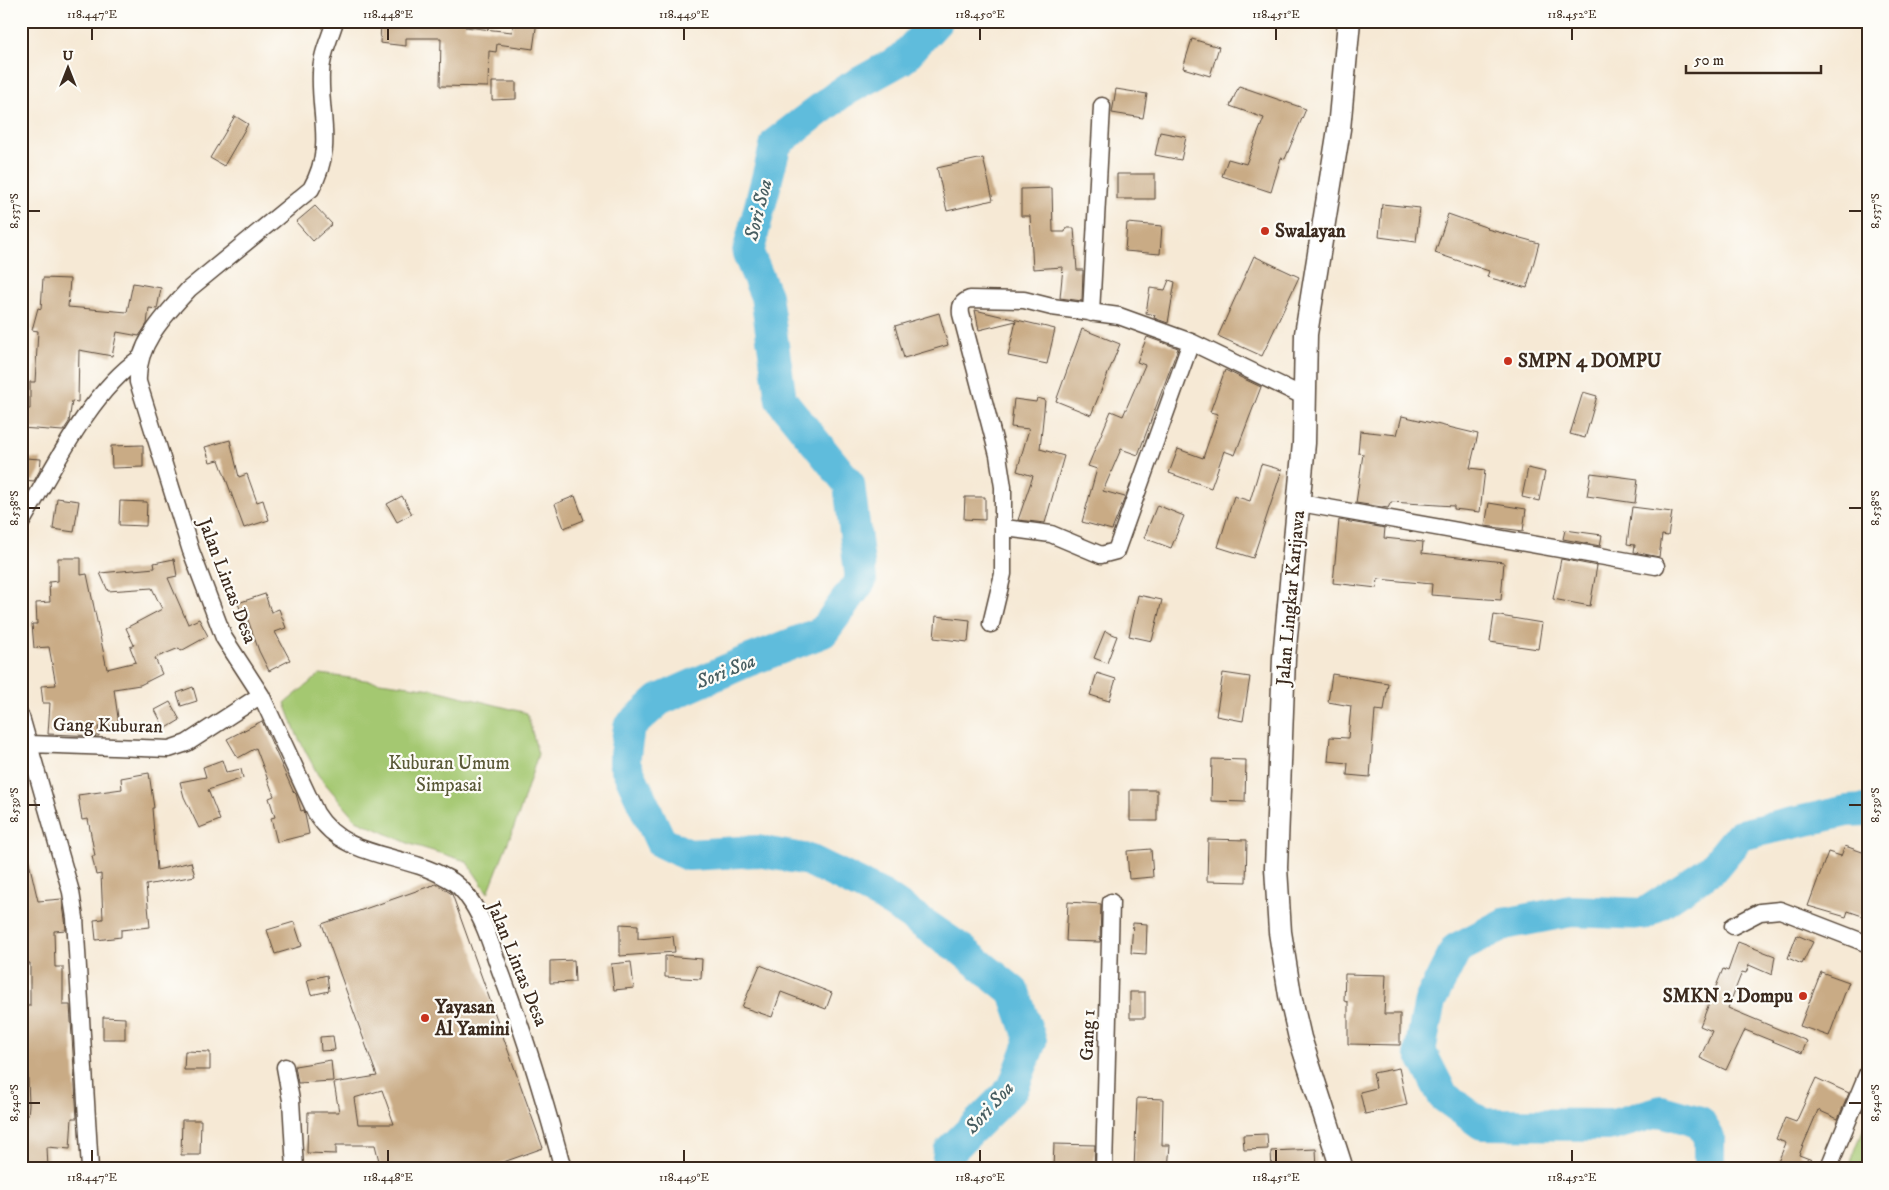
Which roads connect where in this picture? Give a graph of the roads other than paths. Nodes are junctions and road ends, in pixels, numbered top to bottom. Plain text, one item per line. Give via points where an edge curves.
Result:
1 (335, 21) edge
2 (1349, 21) edge
3 (1102, 106) dead end
4 (1091, 313) junction
5 (1192, 342) junction
6 (140, 358) junction
7 (1305, 397) junction
8 (1300, 503) junction
9 (21, 523) edge
10 (1005, 528) junction
11 (1656, 566) dead end
12 (991, 624) dead end
13 (261, 695) junction
14 (21, 717) edge
15 (30, 744) junction
16 (1111, 902) dead end
17 (1733, 926) dead end
18 (1868, 944) edge
19 (285, 1066) dead end
20 (1868, 1072) edge
21 (90, 1169) edge
22 (295, 1169) edge
23 (564, 1169) edge
24 (1104, 1169) edge
25 (1342, 1169) edge
26 (1828, 1169) edge

1 - 6 street, Jalan Lintas Desa via 321,72 326,136 320,174 311,189 189,289 162,319
2 - 7 main road, Jalan Lingkar Karijawa via 1339,129 1306,334
3 - 4 street
4 - 5 street via 1119,316
4 - 10 street via 1006,298 970,299 960,307 998,455 1004,488
5 - 7 street
5 - 10 street via 1116,551 1101,555 1051,534
6 - 9 street via 121,371 95,403
6 - 13 street, Jalan Lintas Desa via 140,389 192,551 224,638
7 - 8 main road, Jalan Lingkar Karijawa
8 - 11 street
8 - 25 main road, Jalan Lingkar Karijawa via 1284,668 1276,868 1280,932 1300,1038
10 - 12 street via 1003,574
13 - 15 street, Gang Kuburan via 187,743 169,749
13 - 23 street, Jalan Lintas Desa via 325,827 340,840 363,850 446,877 472,903 541,1085
14 - 15 street
15 - 21 street via 71,892 75,918
16 - 24 street, Gang 1
17 - 18 street via 1760,912 1780,910
19 - 22 street via 291,1100
20 - 26 street

